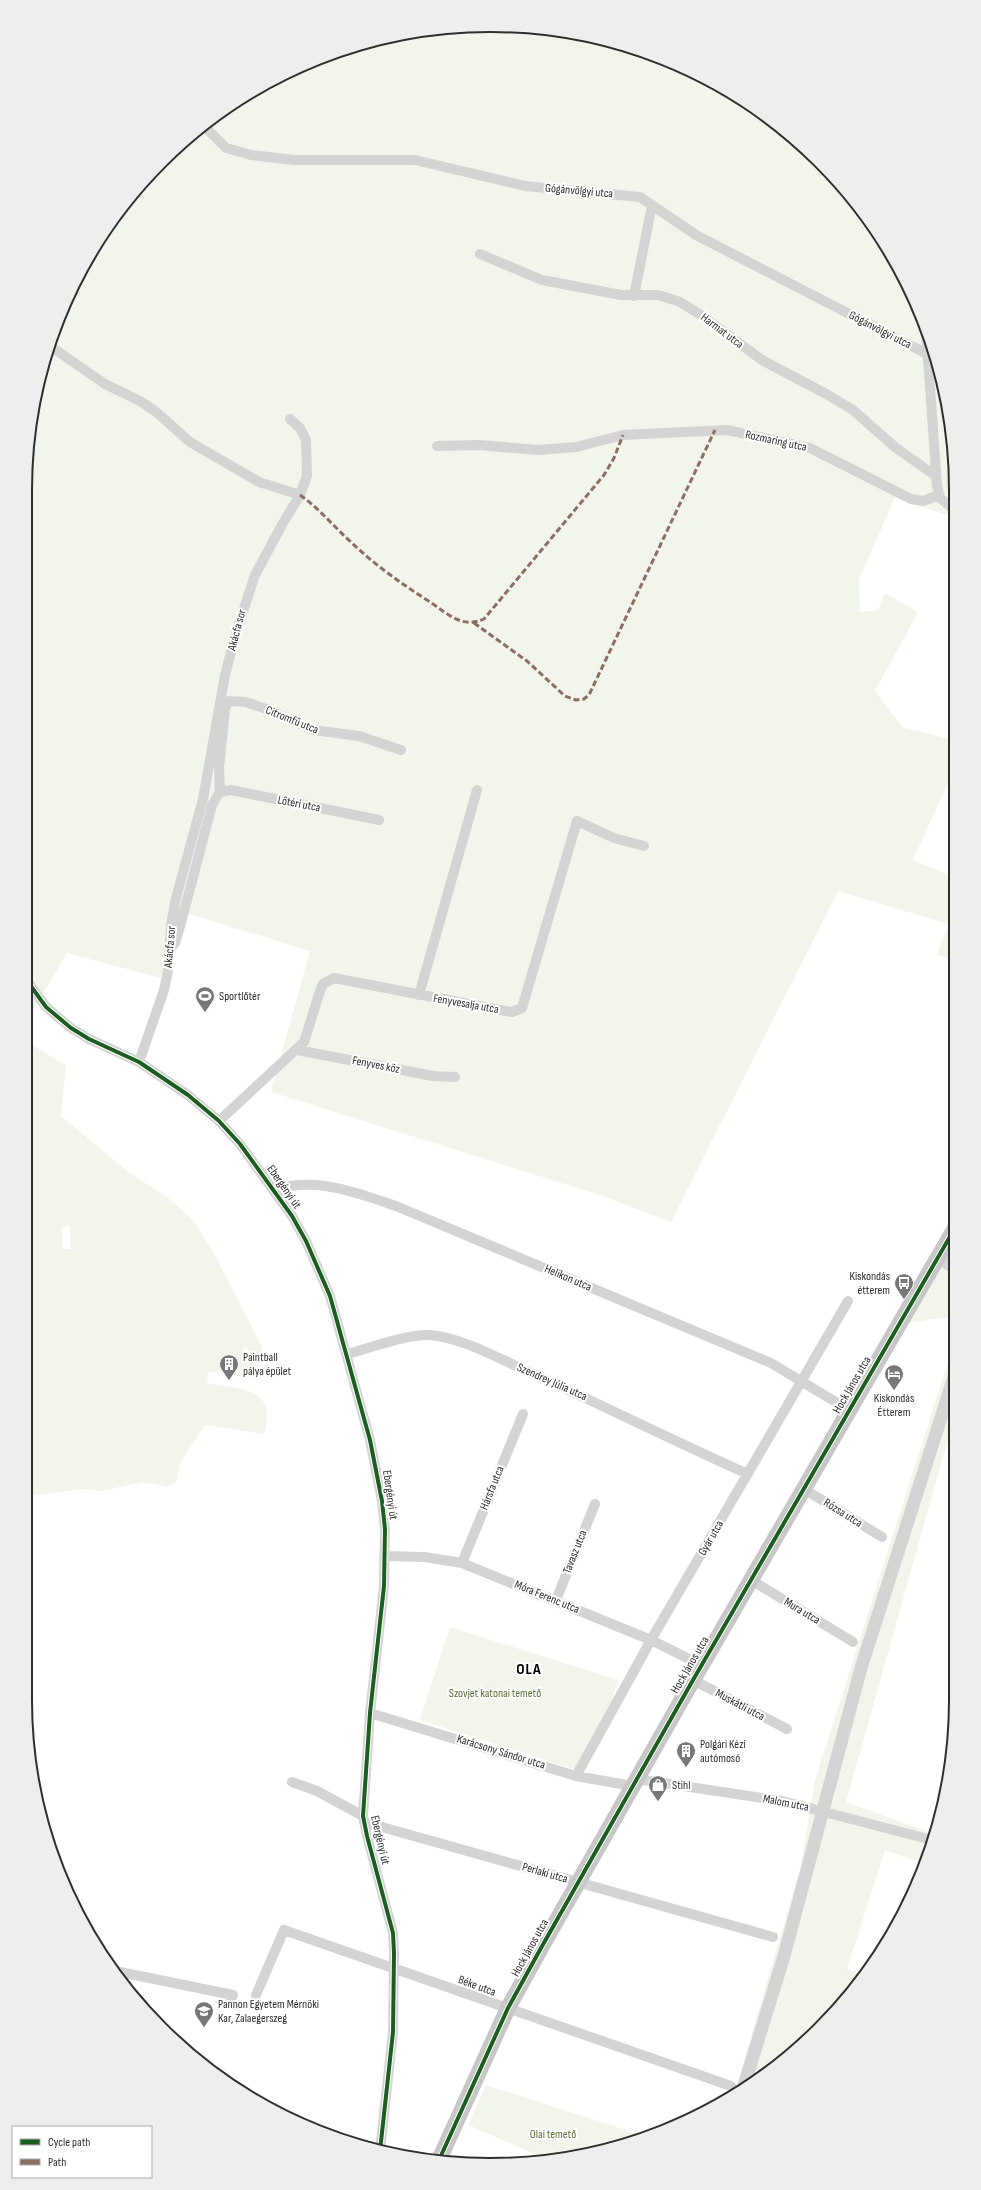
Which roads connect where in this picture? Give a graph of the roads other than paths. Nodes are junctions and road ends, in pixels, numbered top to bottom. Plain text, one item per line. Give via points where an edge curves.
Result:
1 (208, 130) edge
2 (652, 205) junction
3 (480, 254) dead end
4 (634, 296) junction
5 (54, 349) edge
6 (927, 350) edge
7 (927, 354) junction
8 (290, 419) dead end
9 (437, 446) dead end
10 (936, 476) junction
11 (300, 495) junction
12 (939, 495) junction
13 (949, 506) edge
14 (401, 750) dead end
15 (477, 790) dead end
16 (220, 792) junction
17 (379, 820) dead end
18 (644, 846) dead end
19 (169, 951) junction
20 (32, 988) edge
21 (418, 995) junction
22 (297, 1050) junction
23 (139, 1062) junction
24 (455, 1077) dead end
25 (219, 1121) junction
26 (275, 1190) junction
27 (949, 1237) edge
28 (938, 1257) junction
29 (949, 1264) edge
30 (848, 1301) dead end
31 (347, 1354) junction
32 (803, 1381) junction
33 (949, 1393) edge
34 (849, 1410) junction
35 (523, 1414) dead end
36 (748, 1474) junction
37 (804, 1489) junction
38 (595, 1504) dead end
39 (882, 1537) dead end
40 (386, 1556) junction
41 (462, 1563) junction
42 (751, 1580) junction
43 (556, 1600) junction
44 (650, 1640) junction
45 (853, 1642) dead end
46 (702, 1665) junction
47 (693, 1680) junction
48 (370, 1713) junction
49 (787, 1729) dead end
50 (576, 1776) junction
51 (292, 1782) dead end
52 (635, 1783) junction
53 (822, 1810) junction
54 (364, 1819) junction
55 (927, 1839) edge
56 (580, 1882) junction
57 (773, 1937) dead end
58 (394, 1969) junction
59 (122, 1972) edge
60 (256, 1995) dead end
61 (231, 2000) dead end
62 (508, 2008) junction
63 (738, 2086) edge
64 (735, 2087) edge
65 (381, 2144) edge
66 (442, 2155) edge

1 - 2 street, Gógánvölgyi utca via 226,148 251,155 294,160 415,160 525,186 640,197
2 - 4 street
2 - 7 street, Gógánvölgyi utca via 696,235
3 - 4 street, Harmat utca via 542,280
4 - 10 street, Harmat utca via 658,295 689,307 762,360 853,410 896,448
5 - 11 street via 105,384 155,411 190,442 259,482
6 - 7 street
7 - 10 street
8 - 11 street, Akácfa sor via 300,428 306,440 307,476
9 - 12 street, Rozmaring utca via 479,445 538,450 576,447 623,435 727,430 810,448 911,500 923,500
10 - 12 street
11 - 19 street, Akácfa sor via 255,575 236,633 203,799 176,898
12 - 13 street
14 - 16 street, Citromfű utca via 359,736 313,730 246,702 229,701 225,708 219,768
15 - 21 street
16 - 17 street, Lőtéri utca via 231,790
16 - 19 street via 212,805 175,943
18 - 21 street, Fenyvesalja utca via 614,838 577,821 522,1008 512,1012
19 - 23 street, Akácfa sor via 164,990
20 - 23 street, Ebergényi út via 46,1007 66,1025 89,1039
21 - 22 street, Fenyvesalja utca via 341,979 328,981 320,991 307,1034
22 - 24 street, Fenyves köz via 433,1076
22 - 25 street, Fenyvesalja utca
23 - 25 street, Ebergényi út via 188,1094
25 - 26 street, Ebergényi út
26 - 31 street, Ebergényi út via 292,1216 319,1269 330,1296
26 - 32 street, Helikon utca via 287,1186 316,1185 350,1191 396,1206 771,1363
27 - 28 main road, Hock János utca
28 - 29 street
28 - 34 main road, Hock János utca
30 - 32 street, Gyár utca
31 - 36 street, Szendrey Júlia utca via 414,1337 429,1335 448,1339 490,1354 606,1406
31 - 40 street, Ebergényi út via 377,1472
32 - 34 street, Helikon utca
32 - 36 street, Gyár utca
33 - 53 street via 861,1668
34 - 37 main road, Hock János utca
35 - 41 street, Hársfa utca
36 - 44 street, Gyár utca
37 - 39 street, Rózsa utca
37 - 42 main road, Hock János utca
38 - 43 street, Tavasz utca
40 - 41 street, Móra Ferenc utca via 424,1556
40 - 48 street, Ebergényi út
41 - 43 street, Móra Ferenc utca
42 - 45 street, Mura utca
42 - 46 main road, Hock János utca
43 - 44 street, Móra Ferenc utca
44 - 46 street, Móra Ferenc utca
44 - 50 street, Gyár utca
46 - 47 main road, Hock János utca
47 - 49 street, Muskátli utca
47 - 52 main road, Hock János utca
48 - 50 street, Karácsony Sándor utca
48 - 54 street, Ebergényi út
50 - 52 street, Karácsony Sándor utca
51 - 54 street, Perlaki utca via 317,1791
52 - 53 street, Malom utca via 782,1801
52 - 56 main road, Hock János utca
53 - 55 street, Malom utca
53 - 63 street via 786,1948
54 - 56 street, Perlaki utca
54 - 58 street, Ebergényi út via 393,1933
56 - 57 street, Perlaki utca
56 - 62 main road, Hock János utca
58 - 60 street, Béke utca via 284,1930
58 - 62 street, Béke utca
58 - 65 street, Ebergényi út via 393,2032
59 - 61 street via 233,1995
62 - 64 street, Béke utca
62 - 66 main road, Hock János utca

